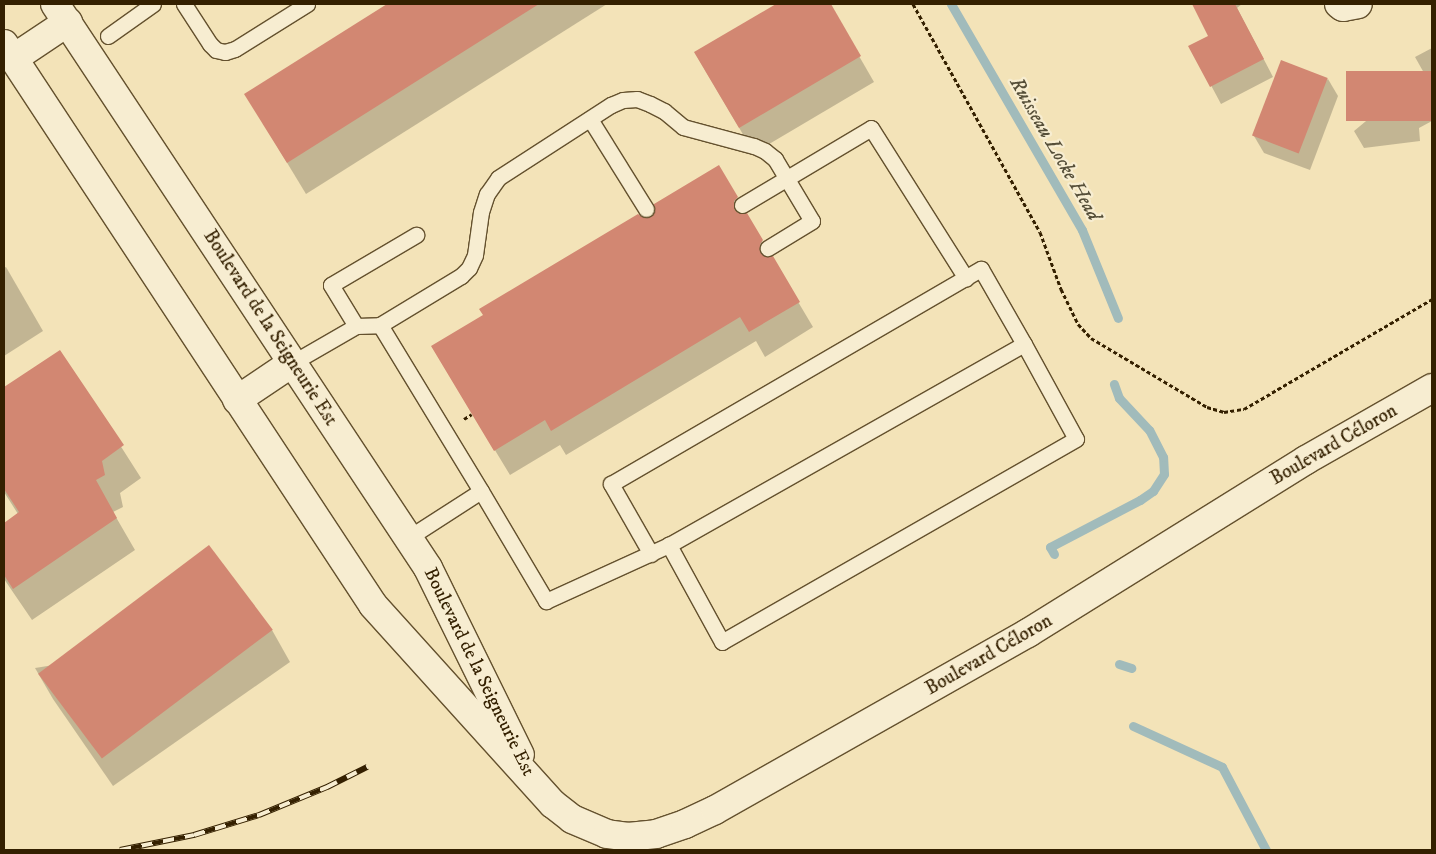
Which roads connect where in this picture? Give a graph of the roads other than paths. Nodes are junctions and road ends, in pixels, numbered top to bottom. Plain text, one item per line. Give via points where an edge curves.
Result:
1 (154, 4) edge
2 (184, 4) edge
3 (307, 4) edge
4 (1339, 4) edge
5 (1358, 4) edge
6 (62, 13) edge
7 (108, 36) dead end
8 (9, 51) edge
9 (590, 119) junction
10 (787, 179) junction
11 (742, 205) dead end
12 (646, 209) dead end
13 (416, 235) dead end
14 (768, 248) dead end
15 (966, 278) junction
16 (356, 326) junction
17 (380, 326) junction
18 (1024, 344) junction
19 (292, 364) junction
20 (1432, 388) edge
21 (237, 400) junction
22 (481, 491) junction
23 (408, 538) junction
24 (669, 546) junction
25 (651, 554) junction
26 (534, 783) junction

1 - 7 lane
2 - 3 lane via 210,44 225,52
4 - 5 main road via 1344,8
6 - 8 main road
6 - 19 main road, Boulevard de la Seigneurie Est
8 - 21 main road, Boulevard de la Seigneurie Est
9 - 10 lane via 611,105 637,99 664,111 693,131 736,140 765,151 775,159
9 - 12 lane
9 - 17 lane via 498,178 491,185 481,212 476,255 465,272
10 - 11 lane
10 - 14 lane via 812,221
10 - 15 lane via 870,128
13 - 16 lane via 331,285
15 - 18 lane via 981,269
15 - 25 lane via 611,484
16 - 17 lane
16 - 19 lane
17 - 22 lane
18 - 24 lane
18 - 24 lane via 1076,439 722,642
19 - 21 main road
19 - 23 main road, Boulevard de la Seigneurie Est
20 - 26 main road, Boulevard Céloron via 1306,460 1007,646 686,824 643,836 607,834 585,826 560,810
21 - 26 main road, Boulevard de la Seigneurie Est via 373,605
22 - 23 lane
22 - 25 lane via 546,601
23 - 26 main road, Boulevard de la Seigneurie Est via 428,568
24 - 25 lane

